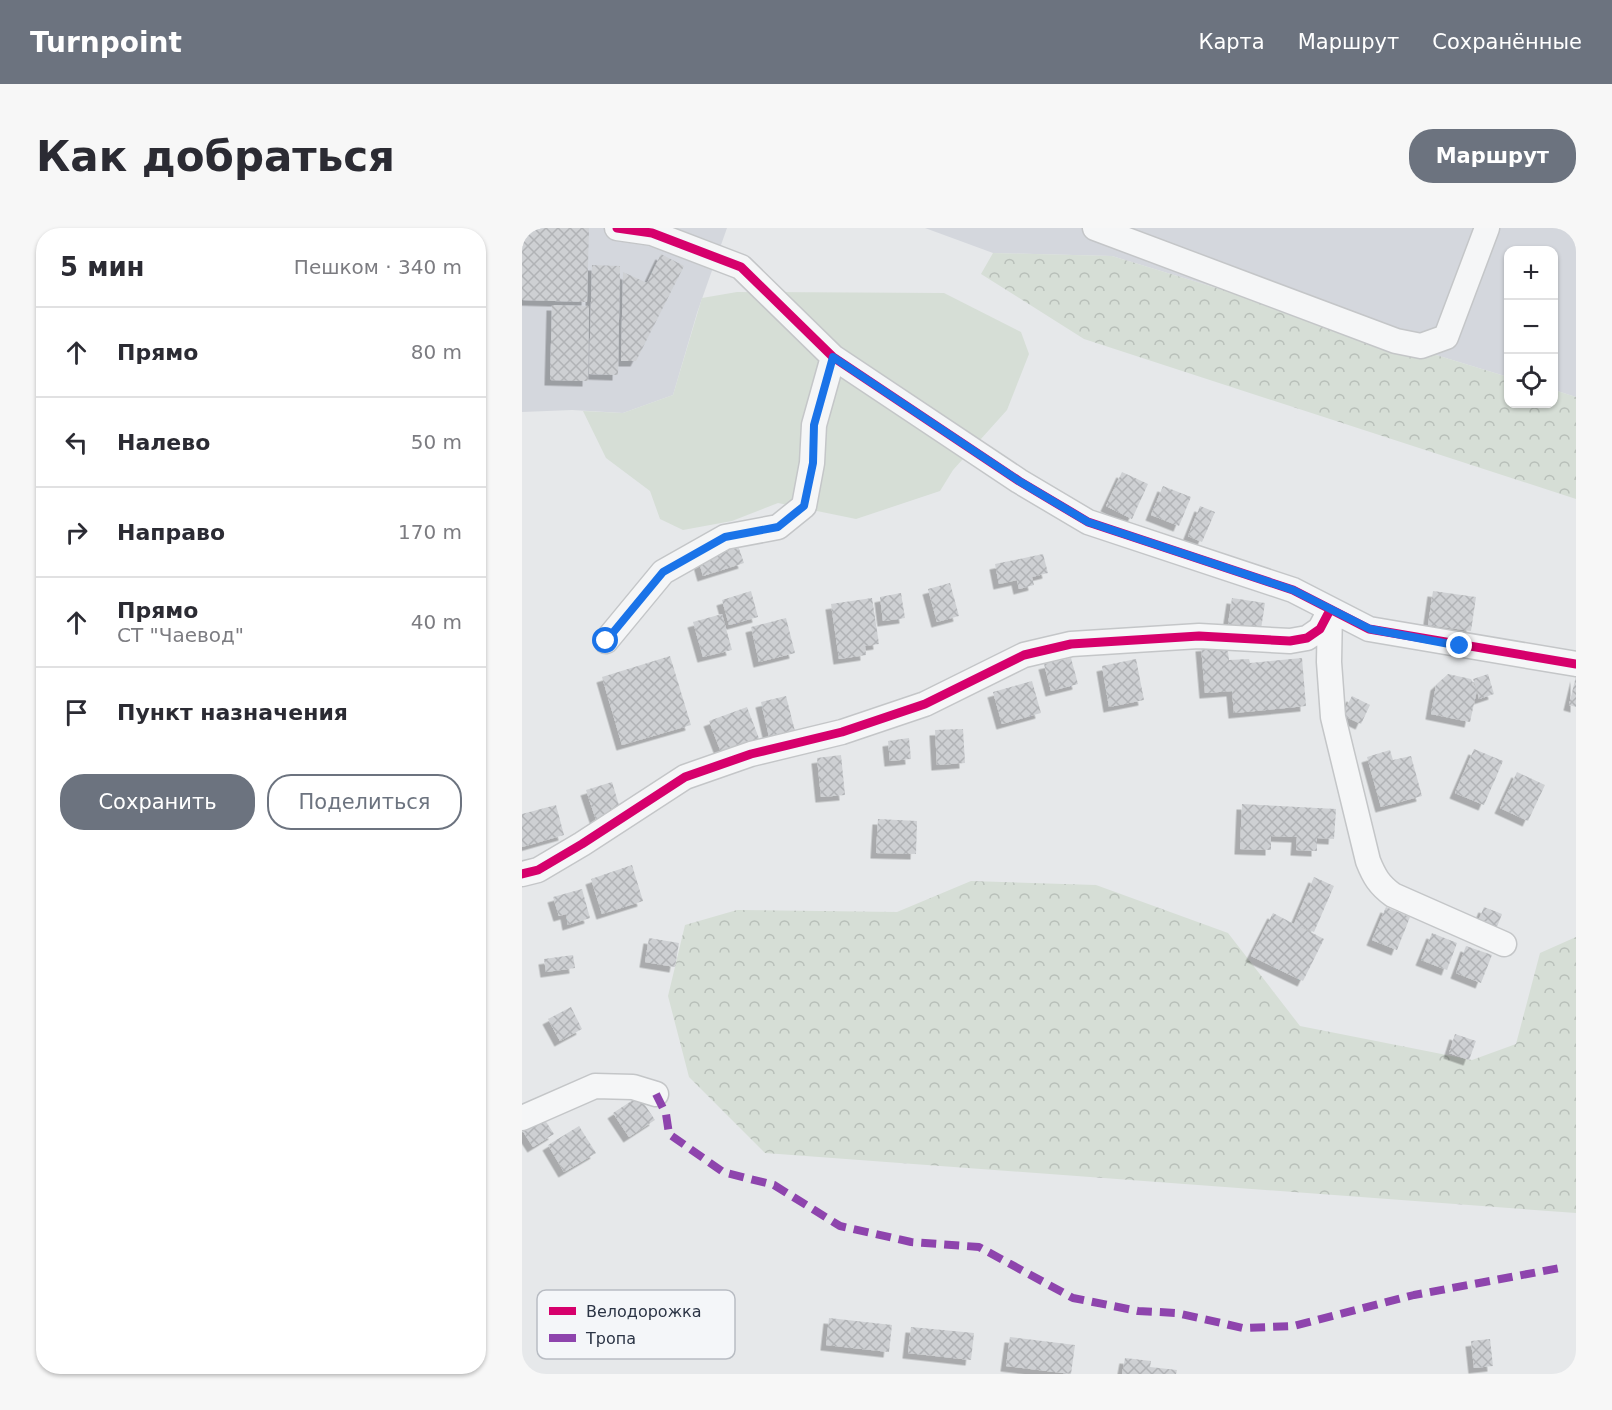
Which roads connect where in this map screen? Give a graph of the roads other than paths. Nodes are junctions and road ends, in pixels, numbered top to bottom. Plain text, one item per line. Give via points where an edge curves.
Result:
1 (617, 228) edge
2 (1095, 228) edge
3 (1487, 228) edge
4 (833, 357) junction
5 (1330, 610) junction
6 (606, 641) dead end
7 (1576, 664) edge
8 (522, 874) edge
9 (1504, 944) dead end
10 (656, 1094) dead end
11 (522, 1118) edge

1 - 4 street via 652,233 741,267
2 - 3 street via 1396,341 1421,345 1446,337
4 - 5 street via 1019,481 1088,522 1293,590
4 - 6 street via 814,425 813,463 804,506 778,527 725,537 663,572
5 - 7 street via 1370,629
5 - 8 street via 1320,629 1307,638 1290,641 1199,636 1071,644 1024,655 925,704 685,777 582,844 538,870
5 - 9 street via 1333,717 1374,874 1393,895
10 - 11 street via 633,1087 595,1086

